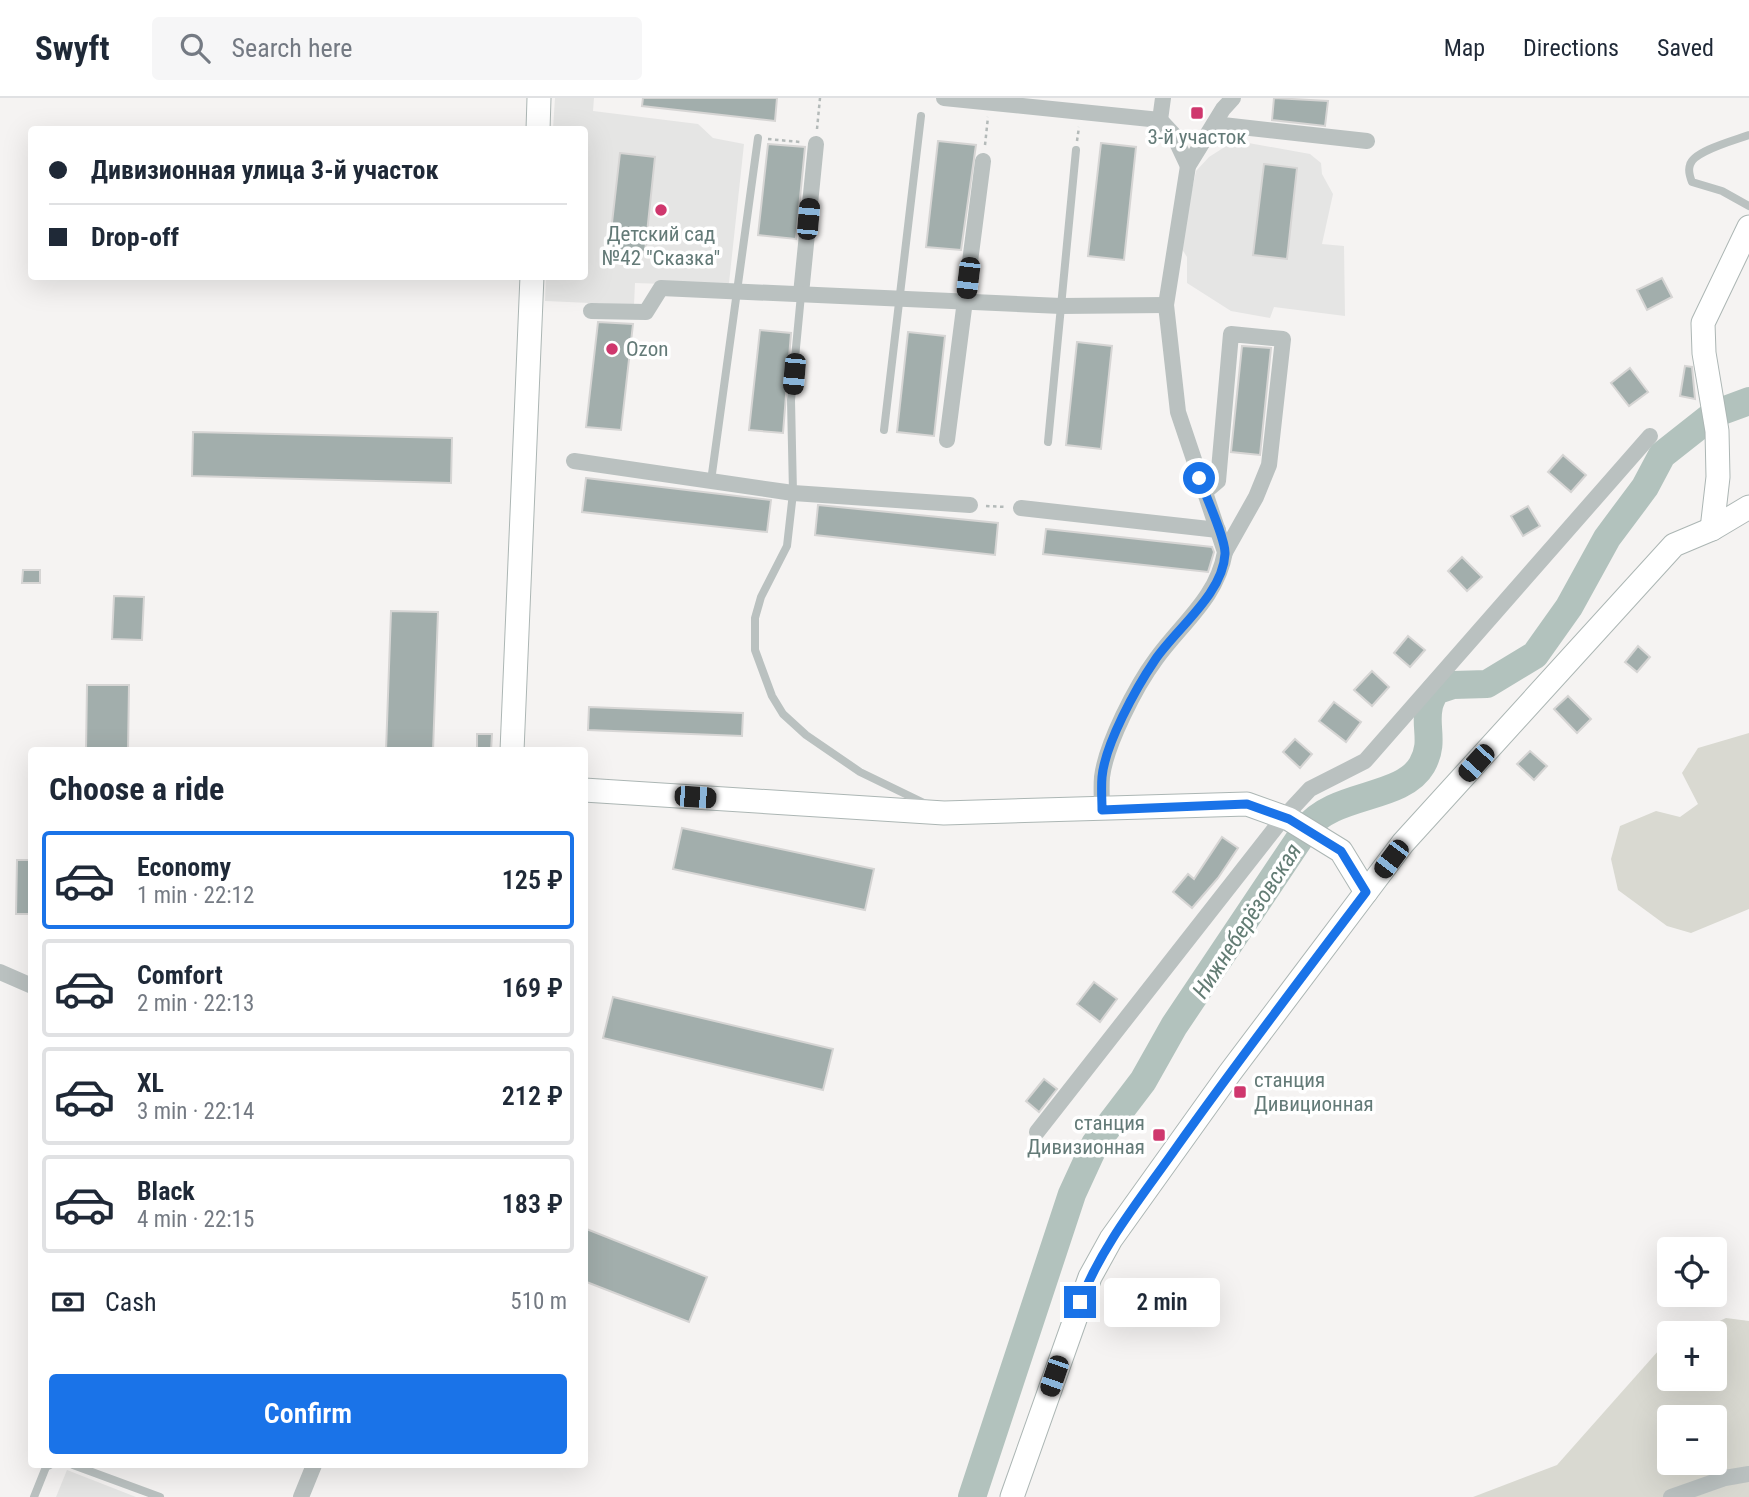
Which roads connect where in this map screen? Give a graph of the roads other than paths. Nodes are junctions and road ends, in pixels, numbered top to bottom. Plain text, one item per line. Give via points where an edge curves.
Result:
1 (540, 98) edge
2 (944, 98) edge
3 (1163, 98) edge
4 (1233, 98) edge
5 (1061, 104) edge
6 (921, 116) dead end
7 (1160, 120) junction
8 (1214, 124) junction
9 (538, 126) edge
10 (1749, 135) edge
11 (758, 138) road end
12 (1367, 141) dead end
13 (816, 144) road end
14 (1076, 150) road end
15 (983, 161) road end
16 (1188, 166) junction
17 (1749, 206) edge
18 (1749, 227) edge
19 (532, 280) edge
20 (735, 291) junction
21 (801, 294) junction
22 (900, 299) junction
23 (965, 302) junction
24 (1166, 305) junction
25 (1061, 306) junction
26 (591, 311) dead end
27 (884, 430) dead end
28 (1650, 436) dead end
29 (947, 440) dead end
30 (1048, 442) dead end
31 (574, 461) dead end
32 (711, 481) junction
33 (1205, 492) junction
34 (793, 493) junction
35 (971, 505) road end
36 (1021, 508) road end
37 (1749, 508) edge
38 (1712, 529) junction
39 (1218, 530) junction
40 (1226, 552) junction
41 (512, 747) edge
42 (588, 790) edge
43 (1102, 810) junction
44 (944, 813) junction
45 (1284, 817) junction
46 (1366, 892) junction
47 (0, 972) edge
48 (28, 984) edge
49 (1037, 1132) dead end
50 (46, 1468) edge
51 (82, 1468) edge
52 (313, 1468) edge
53 (1749, 1474) edge
54 (34, 1497) edge
55 (160, 1497) edge
56 (301, 1497) edge
57 (1012, 1497) edge
58 (1671, 1497) edge

1 - 9 street
2 - 5 street
3 - 7 street
4 - 8 street
5 - 7 street via 1080,113
6 - 22 lane
7 - 16 street via 1173,134
8 - 12 street
8 - 16 street
10 - 17 lane via 1704,151 1689,166 1692,182
11 - 20 lane
13 - 21 street
14 - 25 lane
15 - 23 street
16 - 24 street
18 - 38 street via 1703,323 1717,431
19 - 41 street
20 - 21 street
20 - 26 street via 661,288 646,312
20 - 32 lane
21 - 22 street
21 - 34 lane via 791,400
22 - 23 street
22 - 27 lane
23 - 25 street
23 - 29 street
24 - 25 street
24 - 33 street via 1178,412
25 - 30 lane
28 - 45 street via 1365,761 1310,789
31 - 32 street
32 - 34 street
33 - 39 street
33 - 40 street via 1218,481 1231,334 1283,339 1269,466
34 - 35 street
34 - 44 lane via 787,546 755,618 755,650 772,696 783,714 834,756
36 - 39 street
37 - 38 street
38 - 46 street via 1674,545 1403,843
39 - 40 street
40 - 43 street via 1222,572 1210,593 1155,660 1118,729 1102,776
42 - 44 street
43 - 44 street
43 - 45 street via 1247,804
45 - 46 street via 1341,851
45 - 49 street
46 - 57 street via 1111,1239 1090,1277
47 - 48 street
50 - 54 lane
51 - 55 lane
52 - 56 street
53 - 58 street

